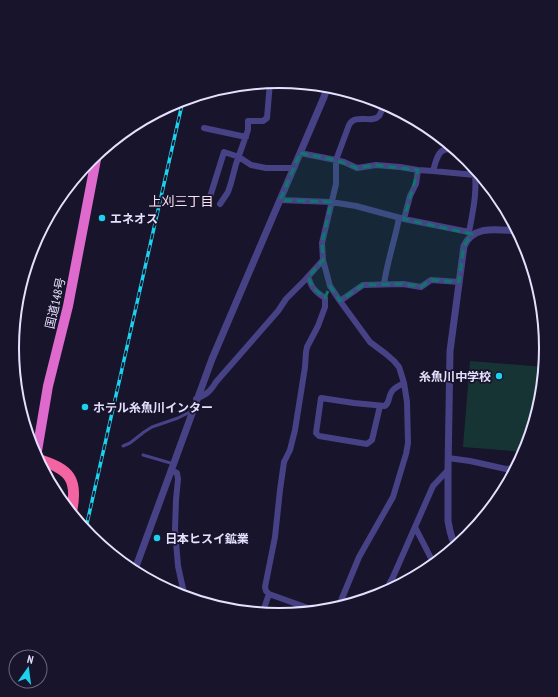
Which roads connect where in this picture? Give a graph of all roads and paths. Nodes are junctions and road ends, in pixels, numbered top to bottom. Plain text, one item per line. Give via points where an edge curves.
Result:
1 (269, 89) edge
2 (326, 92) edge
3 (381, 110) edge
4 (204, 128) dead end
5 (246, 137) junction
6 (446, 150) edge
7 (300, 153) junction
8 (240, 157) junction
9 (336, 160) junction
10 (95, 165) edge
11 (294, 168) junction
12 (418, 170) junction
13 (433, 171) junction
14 (472, 175) edge
15 (475, 178) edge
16 (209, 200) dead end
17 (280, 200) junction
18 (331, 202) junction
19 (220, 204) dead end
20 (402, 219) junction
21 (510, 231) edge
22 (471, 233) junction
23 (323, 260) junction
24 (308, 277) junction
25 (459, 282) junction
26 (384, 284) junction
27 (330, 286) junction
28 (325, 298) junction
29 (340, 301) junction
30 (404, 383) junction
31 (196, 399) junction
32 (380, 406) junction
33 (192, 410) junction
34 (38, 445) edge
35 (123, 446) dead end
36 (143, 455) dead end
37 (448, 458) junction
38 (45, 462) edge
39 (173, 467) junction
40 (509, 469) edge
41 (448, 470) junction
42 (72, 506) edge
43 (415, 527) junction
44 (454, 540) edge
45 (431, 559) edge
46 (136, 566) edge
47 (389, 584) edge
48 (183, 590) edge
49 (269, 594) junction
50 (341, 601) edge
51 (301, 607) edge
52 (264, 608) edge

1 - 5 street via 267,118 263,121 248,121
2 - 7 street
3 - 9 street via 378,117 351,121
4 - 5 street
5 - 8 street
6 - 13 street via 440,152
7 - 9 street
7 - 11 street
8 - 11 street via 251,165
8 - 16 street via 224,152
8 - 19 street via 228,192
9 - 12 street via 357,168 376,166
9 - 18 street via 336,184
10 - 34 highway, 国道148号
11 - 17 street
12 - 13 street
12 - 20 street via 416,184
13 - 14 street
15 - 22 street
17 - 18 street
17 - 31 street
18 - 20 street
18 - 23 street via 322,243
20 - 22 street
20 - 26 street
21 - 22 street via 481,230
22 - 25 street via 464,246
23 - 24 street
23 - 27 street
24 - 28 street via 313,288
24 - 31 street via 211,390
25 - 26 street via 431,280 421,287
25 - 37 street via 450,351
26 - 29 street via 363,285
27 - 28 street
27 - 29 street
28 - 49 street via 325,307 307,347 296,430 284,462 276,537 265,587
29 - 30 street via 370,342 399,367
30 - 32 street via 394,388 385,406
30 - 50 street via 407,402 406,454 393,497 359,557
31 - 33 street
32 - 32 street via 321,398 316,433 320,436 367,444 372,440
33 - 35 lane via 152,427
33 - 39 street
36 - 39 lane
37 - 40 street
37 - 41 street
38 - 42 highway via 56,465 70,477 74,489
39 - 46 street
39 - 48 street via 178,479 176,544
41 - 43 street via 433,486
41 - 44 street via 448,521
43 - 45 street
43 - 47 street
49 - 51 street
49 - 52 street

